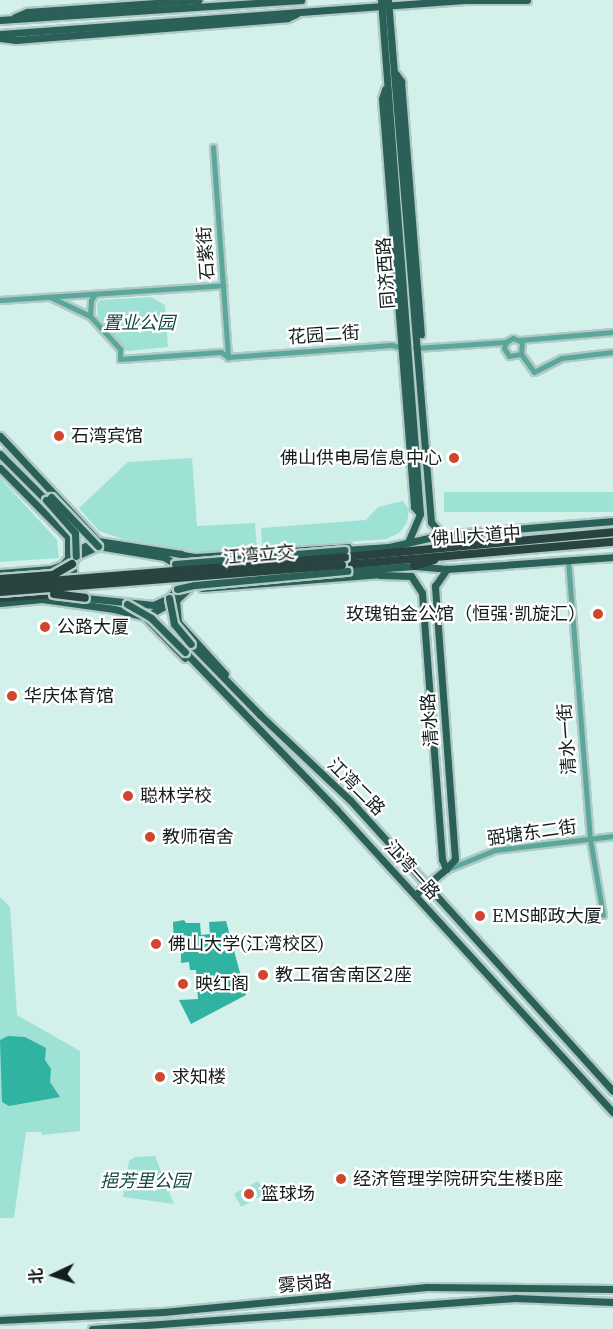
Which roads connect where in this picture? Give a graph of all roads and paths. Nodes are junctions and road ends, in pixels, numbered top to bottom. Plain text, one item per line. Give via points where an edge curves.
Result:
1 (74, 0) edge
2 (199, 0) edge
3 (299, 0) edge
4 (466, 0) edge
5 (527, 0) edge
6 (385, 4) edge
7 (75, 8) junction
8 (300, 13) junction
9 (4, 20) edge
10 (0, 33) edge
11 (0, 38) edge
12 (387, 84) junction
13 (213, 147) dead end
14 (394, 177) junction
15 (389, 192) junction
16 (396, 208) junction
17 (223, 285) junction
18 (95, 294) junction
19 (75, 295) junction
20 (49, 296) junction
21 (0, 300) edge
22 (73, 308) junction
23 (90, 316) junction
24 (613, 332) edge
25 (520, 340) junction
26 (506, 342) junction
27 (404, 348) junction
28 (419, 348) junction
29 (613, 352) edge
30 (521, 354) junction
31 (228, 357) junction
32 (428, 430) junction
33 (0, 436) edge
34 (424, 440) junction
35 (0, 442) edge
36 (429, 448) junction
37 (1, 455) edge
38 (1, 469) edge
39 (18, 472) junction
40 (48, 498) junction
41 (430, 515) junction
42 (613, 521) edge
43 (613, 532) edge
44 (442, 535) junction
45 (408, 542) junction
46 (613, 542) edge
47 (480, 543) junction
48 (98, 544) junction
49 (360, 549) junction
50 (182, 555) junction
51 (448, 555) junction
52 (613, 557) edge
53 (72, 559) junction
54 (195, 560) junction
55 (568, 560) junction
56 (345, 561) junction
57 (174, 564) junction
58 (62, 565) junction
59 (414, 566) junction
60 (399, 567) junction
61 (447, 569) junction
62 (50, 572) junction
63 (0, 573) edge
64 (380, 575) junction
65 (0, 579) edge
66 (0, 585) edge
67 (194, 587) junction
68 (177, 590) junction
69 (0, 592) edge
70 (53, 597) junction
71 (0, 598) edge
72 (85, 598) junction
73 (173, 599) junction
74 (70, 602) junction
75 (0, 603) edge
76 (127, 604) junction
77 (145, 617) junction
78 (440, 655) junction
79 (426, 656) junction
80 (444, 713) junction
81 (430, 714) junction
82 (260, 715) junction
83 (246, 717) junction
84 (449, 780) junction
85 (436, 781) junction
86 (613, 836) edge
87 (590, 839) junction
88 (446, 869) junction
89 (427, 884) junction
90 (415, 895) junction
91 (603, 915) dead end
92 (613, 1091) edge
93 (613, 1112) edge
94 (613, 1289) edge
95 (613, 1302) edge
96 (0, 1320) edge
97 (92, 1329) edge

1 - 7 street
2 - 7 main road
3 - 9 main road
4 - 5 main road
4 - 6 main road
6 - 8 main road
6 - 12 main road, 同济西路
6 - 28 main road, 同济西路 via 395,72
7 - 9 main road via 27,12
8 - 10 main road
8 - 11 main road via 287,18 15,40
12 - 14 main road, 同济西路
12 - 15 main road via 382,99
13 - 17 street, 石紫街
14 - 15 main road
14 - 16 main road, 同济西路
15 - 16 main road
15 - 27 main road
16 - 27 main road, 同济西路
17 - 18 street
17 - 31 street, 石紫街
18 - 19 street
18 - 23 street
19 - 20 street
19 - 22 street
20 - 21 street
20 - 22 street
22 - 23 street
23 - 31 street, 花园二街 via 120,349 120,359 221,352
24 - 25 street
25 - 26 street
25 - 30 street
26 - 28 street, 花园二街
26 - 30 street via 504,348 509,356
27 - 28 street, 花园二街
27 - 31 street, 花园二街 via 392,345
27 - 45 main road, 同济西路 via 420,514
28 - 32 main road
28 - 34 main road, 同济西路
29 - 30 street via 562,358 534,372
32 - 34 main road
32 - 36 main road
33 - 48 main road
34 - 36 main road
34 - 41 main road, 同济西路
35 - 40 main road
36 - 41 main road via 434,507
37 - 38 main road
37 - 39 main road
38 - 39 main road
38 - 53 main road via 68,537
39 - 40 main road
40 - 48 main road, bridge
40 - 53 main road, bridge via 75,533
41 - 44 main road, 同济西路
42 - 44 main road
43 - 47 highway, 佛山大道中
44 - 45 main road
44 - 47 highway
45 - 49 main road
46 - 51 highway, 佛山大道中
47 - 56 highway, 佛山大道中
48 - 50 main road
48 - 53 main road
48 - 57 main road via 164,557
49 - 54 main road via 339,546
49 - 56 main road
50 - 54 main road
50 - 67 main road via 188,559
51 - 56 highway, 佛山大道中
51 - 59 highway
52 - 55 main road
53 - 58 main road
53 - 62 highway, bridge
53 - 72 main road, bridge via 75,582
54 - 56 main road, bridge
54 - 57 main road, bridge
54 - 67 main road, bridge via 189,572
55 - 61 main road
55 - 87 street, 清水一街
56 - 60 main road
56 - 66 highway, bridge
56 - 67 main road, bridge
56 - 69 highway, 江湾立交, bridge
57 - 68 main road, bridge via 179,575
58 - 62 main road
58 - 74 main road via 63,591
59 - 60 main road
59 - 61 main road
60 - 64 main road
61 - 78 main road, 清水路 via 435,586
62 - 63 main road
62 - 65 highway, bridge
62 - 70 highway, bridge via 60,583 60,590
64 - 67 main road
64 - 79 main road via 411,576 418,584
67 - 68 main road, bridge
67 - 73 main road
68 - 73 main road, bridge
70 - 71 highway
70 - 72 highway, bridge
70 - 74 main road
70 - 75 main road
72 - 76 main road
73 - 76 main road via 153,605
73 - 77 main road
73 - 82 main road via 178,622
73 - 82 main road, 江湾二路, bridge via 174,624
74 - 77 main road
76 - 83 main road, 江湾一路, bridge via 151,618
77 - 83 main road
78 - 79 main road
78 - 80 main road, 清水路
79 - 81 main road
80 - 81 main road
80 - 84 main road, 清水路
81 - 85 main road
82 - 89 main road, 江湾二路 via 350,800
83 - 90 main road, 江湾一路
84 - 85 main road
84 - 88 main road, 清水路 via 455,859
85 - 88 main road
86 - 87 street, 弼塘东二街
87 - 88 street, 弼塘东二街 via 495,850
87 - 91 street, 清水一街
88 - 89 main road, 弼塘东二街
89 - 90 main road, 弼塘东二街
89 - 92 main road, 江湾二路
90 - 93 main road, 江湾一路
94 - 96 main road, 雾岗路 via 427,1287 163,1312
95 - 97 main road, 雾岗路 via 516,1298

